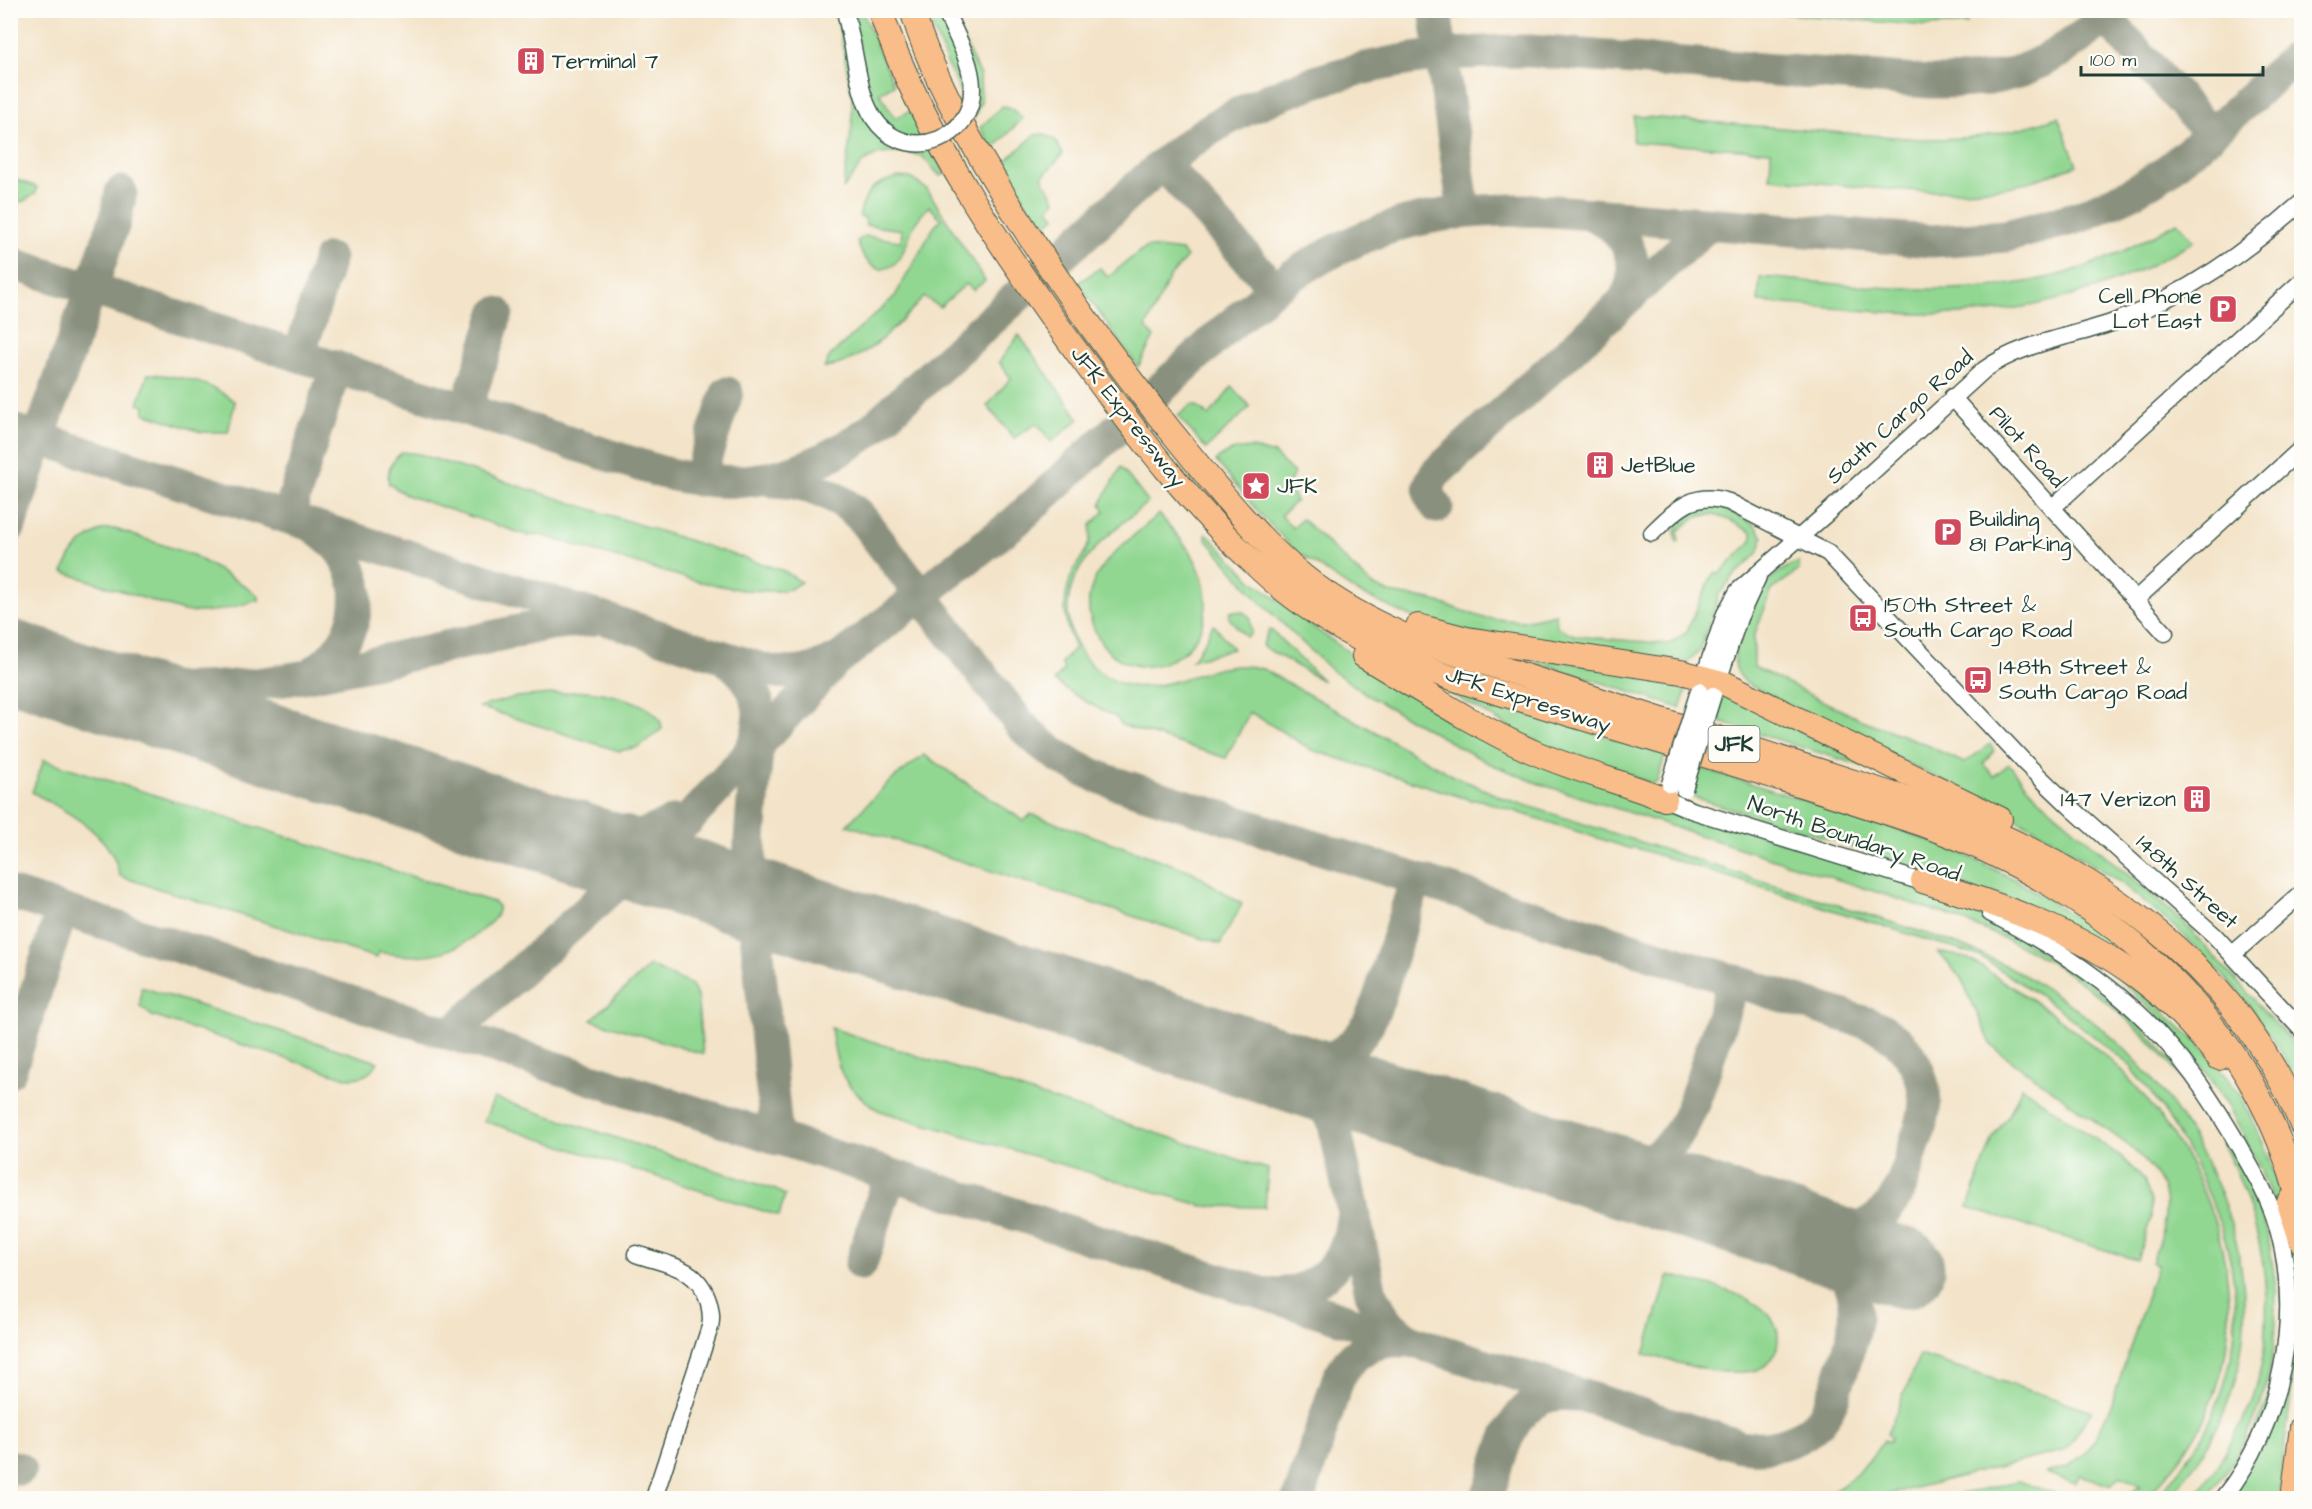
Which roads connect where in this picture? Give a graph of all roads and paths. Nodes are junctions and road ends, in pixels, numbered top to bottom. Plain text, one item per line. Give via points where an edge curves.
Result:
1 (845, 10) edge
2 (880, 10) edge
3 (912, 10) edge
4 (945, 10) edge
5 (2301, 202) edge
6 (2301, 281) edge
7 (1952, 397) junction
8 (2301, 448) edge
9 (2052, 508) junction
10 (1239, 512) junction
11 (1652, 533) dead end
12 (1799, 538) junction
13 (2135, 600) junction
14 (1298, 601) junction
15 (2165, 633) dead end
16 (1709, 686) junction
17 (1674, 794) junction
18 (1923, 881) junction
19 (2301, 893) edge
20 (2233, 954) junction
21 (2221, 992) junction
22 (2301, 1030) edge
23 (2301, 1125) edge
24 (2301, 1215) edge
25 (2301, 1242) edge
26 (636, 1254) dead end
27 (2301, 1427) edge
28 (654, 1498) edge
29 (2223, 1498) edge
30 (2293, 1498) edge

1 - 4 street, bridge via 868,109 891,135 904,142 926,144 940,140 962,123 973,90 966,60
2 - 14 highway, JFK Expressway / JFK via 901,68 940,142 1066,338 1200,508 1260,570
3 - 10 highway, JFK Expressway / JFK via 958,117 1027,233 1130,379
5 - 7 street, South Cargo Road via 2251,246 2186,289 2117,321 2008,354
6 - 9 street
7 - 9 street, Pilot Road
7 - 12 street, South Cargo Road
8 - 13 street
9 - 13 street, Pilot Road
10 - 16 highway via 1290,555 1333,584 1408,622 1467,639
10 - 21 highway, JFK Expressway / JFK via 1319,589 1396,633 1923,804 2025,847 2122,903 2174,945
11 - 12 street, 148th Street via 1687,503 1714,498
12 - 16 street, South Cargo Road via 1738,591 1728,606
12 - 20 street, 148th Street via 1828,553 2026,764
13 - 15 street, Pilot Road
14 - 17 highway via 1360,654 1483,727 1558,762
14 - 24 highway, JFK Expressway / JFK via 1353,636 1419,666 1924,825 1996,855 2054,887 2135,945 2212,1024 2250,1079 2270,1118
16 - 17 street, South Cargo Road, bridge
16 - 21 highway via 1743,691 1979,808 2078,863 2133,899 2183,940
17 - 18 street, North Boundary Road
18 - 25 highway via 1999,905 2077,940 2132,972 2173,1008 2223,1063 2256,1113 2279,1167
18 - 29 street, North Boundary Road via 2047,944 2133,1008 2203,1088 2266,1197 2277,1224 2285,1266 2287,1316 2283,1362 2265,1427
19 - 20 street
20 - 22 street, 148th Street
21 - 23 highway, JFK Expressway / JFK via 2261,1046
26 - 28 street via 694,1276 706,1294 711,1313
27 - 30 highway

